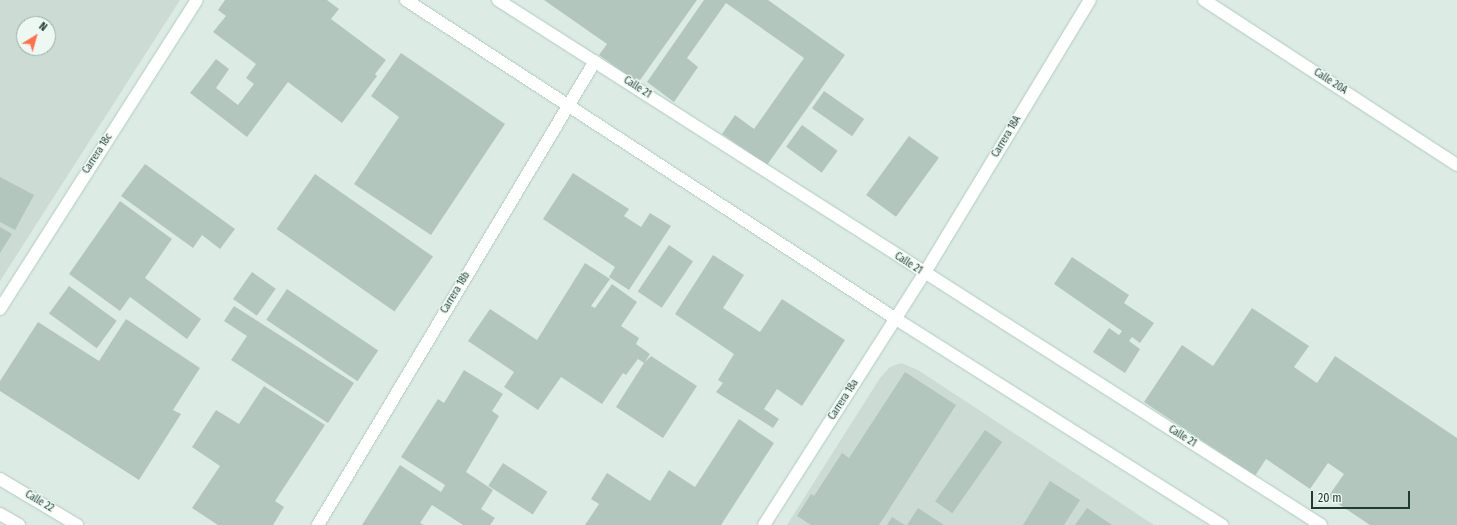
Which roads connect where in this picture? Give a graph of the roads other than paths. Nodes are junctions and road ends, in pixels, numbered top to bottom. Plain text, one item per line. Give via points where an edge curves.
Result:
1 (197, 0) edge
2 (406, 0) edge
3 (498, 0) edge
4 (1090, 0) edge
5 (1204, 0) edge
6 (595, 61) junction
7 (568, 105) junction
8 (1457, 165) edge
9 (924, 274) junction
10 (0, 309) edge
11 (896, 319) junction
12 (0, 479) edge
13 (0, 514) edge
14 (19, 525) edge
15 (77, 525) edge
16 (318, 525) edge
17 (764, 525) edge
18 (1222, 525) edge
19 (1321, 525) edge

1 - 10 street, Carrera 18c
2 - 7 street
3 - 6 street, Calle 21
4 - 9 street, Carrera 18A
5 - 8 street, Calle 20A
6 - 7 street, Carrera 18b
6 - 9 street, Calle 21
7 - 11 street
7 - 16 street, Carrera 18b
9 - 11 street, Carrera 18a
9 - 19 street, Calle 21
11 - 17 street, Carrera 18a
11 - 18 street
12 - 15 street, Calle 22
13 - 14 street

